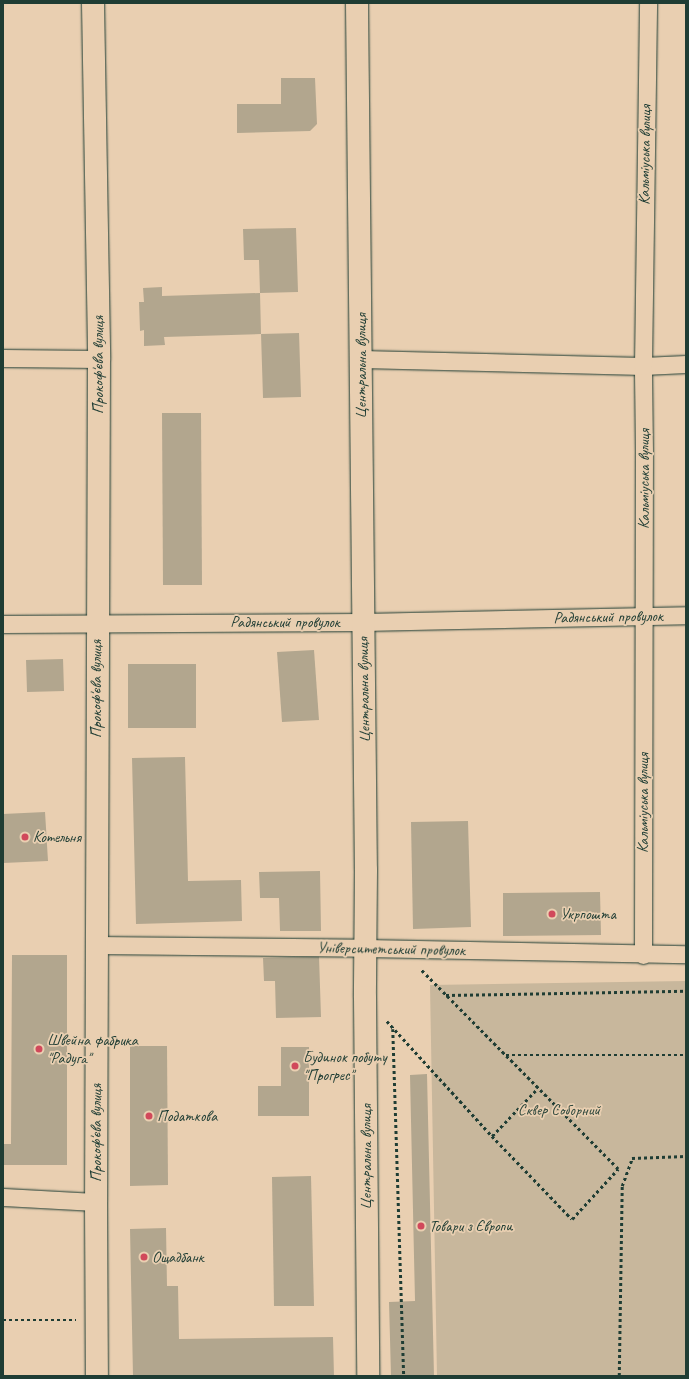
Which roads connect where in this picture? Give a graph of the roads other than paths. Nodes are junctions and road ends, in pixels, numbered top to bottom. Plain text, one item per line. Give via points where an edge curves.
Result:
1 (94, 3) edge
2 (357, 3) edge
3 (648, 3) edge
4 (3, 358) edge
5 (361, 359) junction
6 (99, 360) junction
7 (686, 364) edge
8 (643, 366) junction
9 (686, 615) edge
10 (644, 616) junction
11 (363, 622) junction
12 (96, 623) junction
13 (3, 624) edge
14 (96, 945) junction
15 (365, 948) junction
16 (686, 954) edge
17 (643, 955) junction
18 (3, 1197) edge
19 (96, 1202) junction
20 (97, 1376) edge
21 (368, 1376) edge

1 - 6 street, Прокоф'єва вулиця
2 - 5 street, Центральна вулиця
3 - 8 street, Кальміуська вулиця
4 - 6 street
5 - 8 street
5 - 11 street, Центральна вулиця
6 - 12 street, Прокоф'єва вулиця
7 - 8 street
8 - 10 street, Кальміуська вулиця
9 - 10 street, Радянський провулок
10 - 11 street, Радянський провулок
10 - 17 street, Кальміуська вулиця
11 - 12 street, Радянський провулок
11 - 15 street, Центральна вулиця
12 - 13 street, Радянський провулок
12 - 14 street, Прокоф'єва вулиця
14 - 15 street, Університетський провулок
14 - 19 street, Прокоф'єва вулиця
15 - 17 street, Університетський провулок
15 - 21 street, Центральна вулиця
16 - 17 street, Університетський провулок
18 - 19 street
19 - 20 street, Прокоф'єва вулиця

